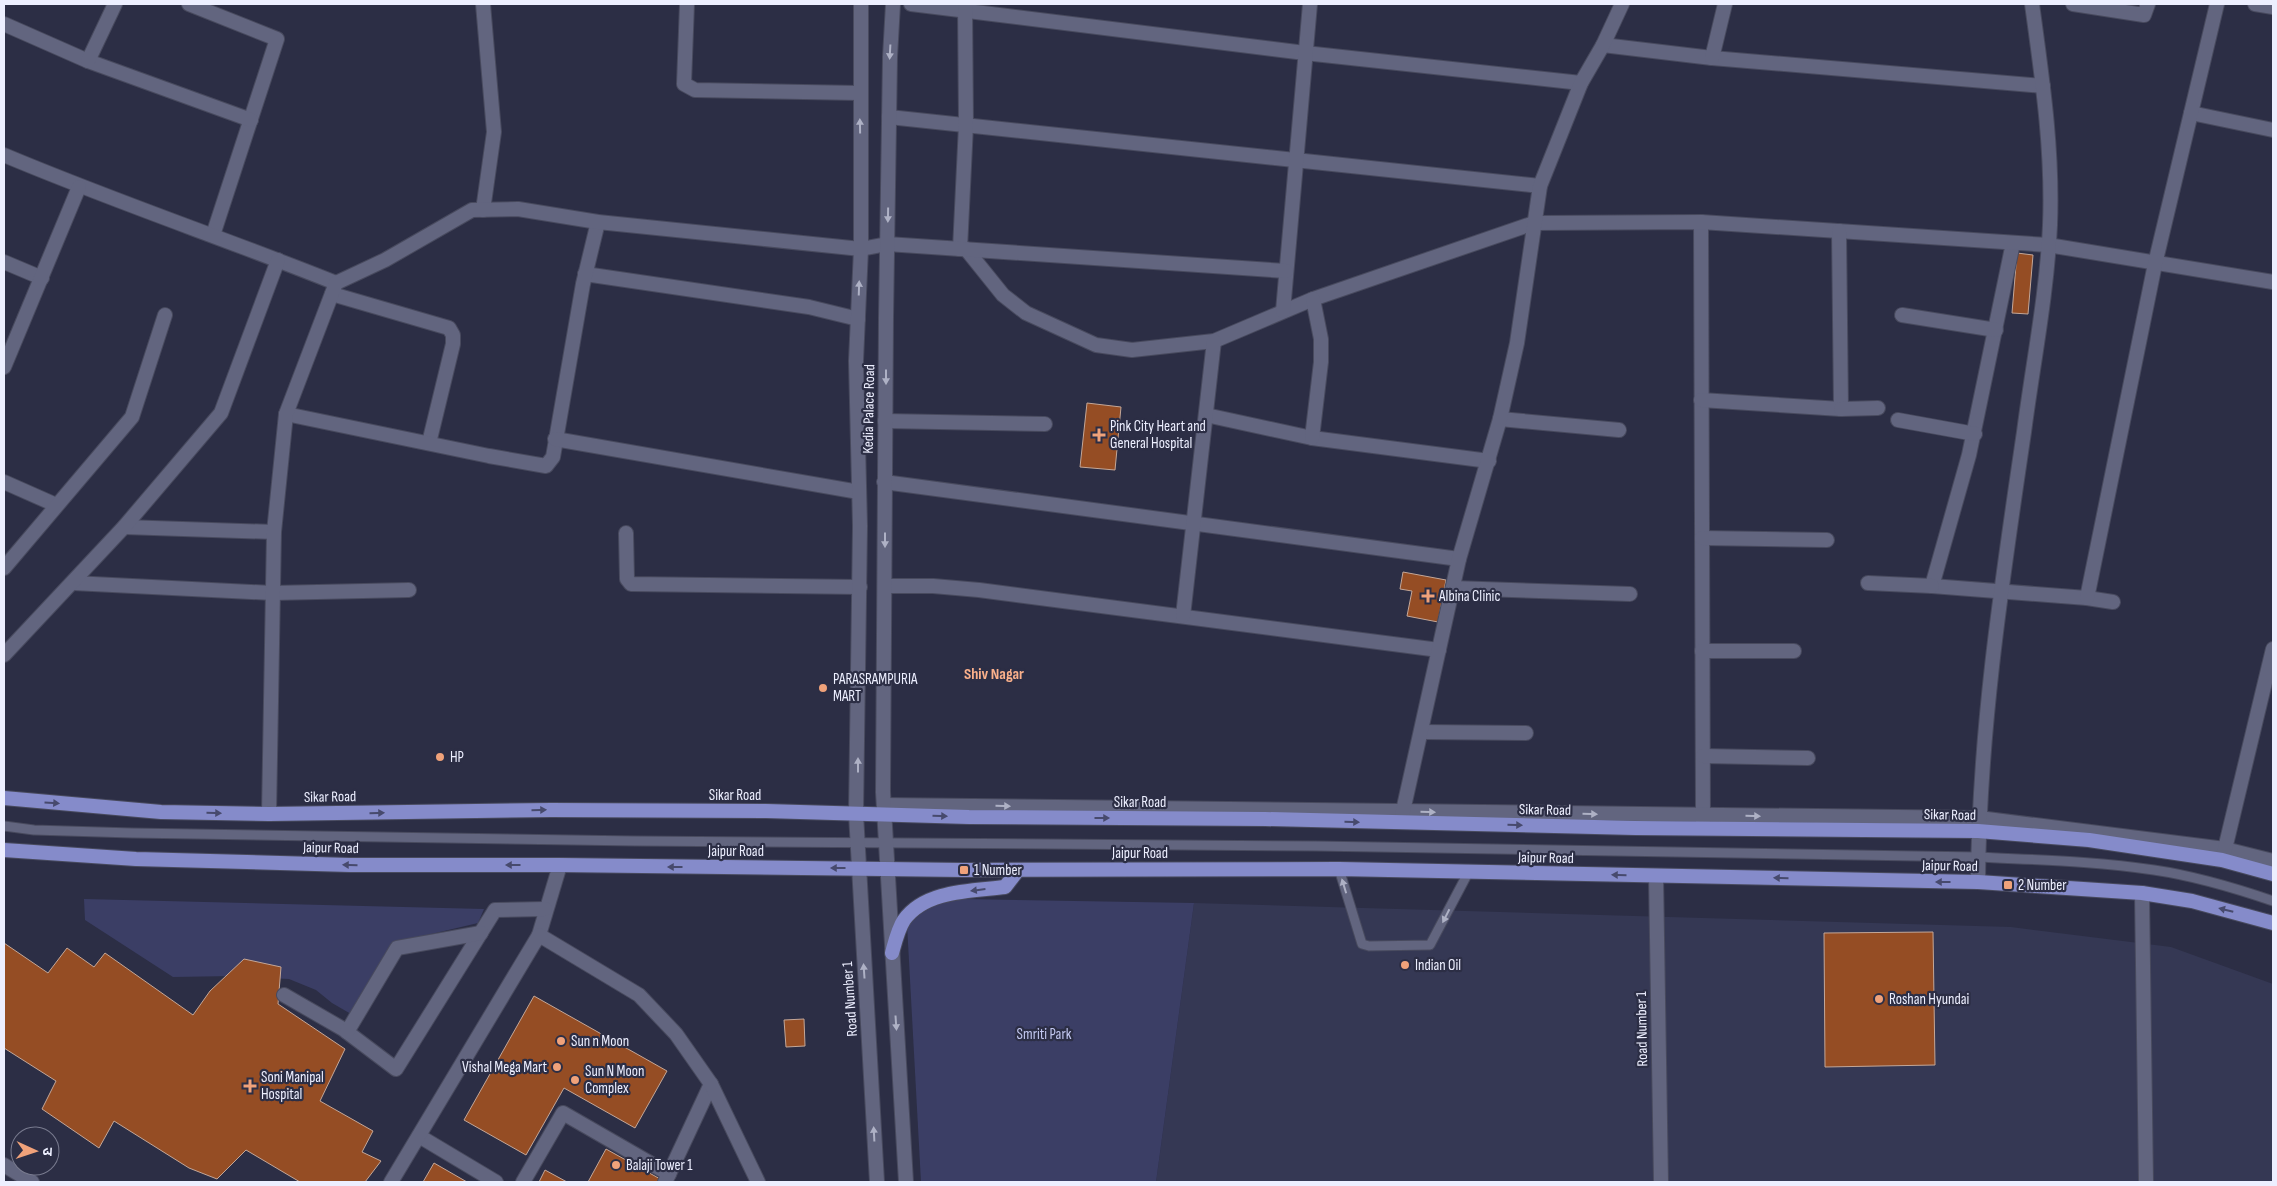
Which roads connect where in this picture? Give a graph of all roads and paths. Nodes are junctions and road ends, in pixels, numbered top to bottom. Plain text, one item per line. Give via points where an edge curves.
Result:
1 (115, 4) edge
2 (189, 4) edge
3 (483, 4) edge
4 (687, 4) edge
5 (861, 4) edge
6 (893, 4) edge
7 (910, 4) edge
8 (1310, 4) edge
9 (1622, 4) edge
10 (1724, 4) edge
11 (2032, 4) edge
12 (2073, 4) edge
13 (2148, 4) edge
14 (2216, 4) edge
15 (2255, 4) edge
16 (965, 7) edge
17 (2273, 7) edge
18 (4, 24) edge
19 (1603, 45) junction
20 (1305, 53) junction
21 (1712, 58) junction
22 (88, 61) junction
23 (1581, 83) junction
24 (2043, 86) junction
25 (859, 93) junction
26 (2190, 113) junction
27 (889, 117) junction
28 (251, 120) junction
29 (966, 125) junction
30 (2273, 130) edge
31 (4, 155) edge
32 (1296, 162) junction
33 (1540, 186) junction
34 (79, 187) junction
35 (483, 210) junction
36 (598, 222) junction
37 (1701, 222) junction
38 (1534, 223) junction
39 (1839, 231) junction
40 (213, 235) junction
41 (2013, 243) junction
42 (887, 244) junction
43 (2048, 246) junction
44 (861, 249) junction
45 (963, 249) junction
46 (278, 260) junction
47 (4, 262) edge
48 (2154, 264) junction
49 (1286, 271) junction
50 (585, 274) junction
51 (42, 278) junction
52 (2273, 282) edge
53 (334, 289) junction
54 (1313, 299) junction
55 (1283, 311) junction
56 (165, 315) dead end
57 (1902, 315) dead end
58 (858, 319) junction
59 (1996, 330) junction
60 (1214, 341) junction
61 (4, 367) edge
62 (1702, 400) junction
63 (1841, 408) junction
64 (1878, 408) dead end
65 (286, 414) junction
66 (1206, 415) junction
67 (1500, 419) junction
68 (1898, 420) dead end
69 (885, 421) junction
70 (1046, 424) dead end
71 (1618, 430) dead end
72 (1974, 434) junction
73 (1312, 438) junction
74 (555, 439) junction
75 (429, 443) junction
76 (1489, 461) junction
77 (4, 482) edge
78 (884, 482) junction
79 (859, 492) junction
80 (56, 505) junction
81 (1193, 525) junction
82 (124, 527) junction
83 (274, 532) junction
84 (626, 533) dead end
85 (1702, 538) junction
86 (1827, 540) dead end
87 (1459, 560) junction
88 (6, 561) edge
89 (72, 583) junction
90 (1868, 583) dead end
91 (885, 586) junction
92 (1932, 586) junction
93 (860, 587) junction
94 (1453, 588) junction
95 (409, 590) dead end
96 (2001, 591) junction
97 (272, 593) junction
98 (1630, 594) dead end
99 (2087, 598) junction
100 (2114, 602) dead end
101 (1183, 616) junction
102 (2273, 649) edge
103 (1439, 650) junction
104 (1702, 651) junction
105 (1794, 651) dead end
106 (4, 655) edge
107 (1420, 732) junction
108 (1526, 733) dead end
109 (1702, 756) junction
110 (1808, 758) dead end
111 (4, 798) edge
112 (884, 809) junction
113 (269, 814) junction
114 (856, 814) junction
115 (1402, 817) junction
116 (1703, 822) junction
117 (1979, 824) junction
118 (4, 826) edge
119 (886, 842) junction
120 (857, 843) junction
121 (4, 850) edge
122 (2223, 854) junction
123 (1978, 857) junction
124 (2273, 861) edge
125 (560, 865) junction
126 (858, 868) junction
127 (887, 869) junction
128 (1339, 869) junction
129 (1018, 870) junction
130 (1468, 873) junction
131 (2273, 874) edge
132 (1656, 876) junction
133 (1978, 882) junction
134 (2142, 893) junction
135 (2273, 901) edge
136 (545, 909) junction
137 (2273, 923) edge
138 (481, 933) junction
139 (539, 935) junction
140 (892, 953) junction
141 (284, 994) dead end
142 (347, 1032) junction
143 (711, 1084) junction
144 (419, 1136) junction
145 (4, 1165) edge
146 (667, 1178) edge
147 (32, 1182) edge
148 (391, 1182) edge
149 (496, 1182) edge
150 (523, 1182) edge
151 (758, 1182) edge
152 (877, 1182) edge
153 (906, 1182) edge
154 (1661, 1182) edge
155 (2146, 1182) edge

1 - 22 street
2 - 28 street via 277,39
3 - 35 street via 494,132
4 - 25 street via 684,84 695,90
5 - 25 street, Kedia Palace Road
6 -> 27 street, Kedia Palace Road
7 - 16 street
8 - 20 street
9 - 19 street
10 - 21 street
11 - 24 street
12 - 13 street via 2144,16
14 - 26 street
15 - 17 street
16 - 20 street
16 - 29 street
18 - 22 street
19 - 21 street
19 - 23 street
20 - 23 street
20 - 32 street
21 - 24 street
22 - 28 street
23 - 33 street
24 - 43 street via 2051,157
44 -> 25 street, Kedia Palace Road
26 - 30 street
26 - 48 street
27 - 29 street
27 -> 42 street, Kedia Palace Road
28 - 40 street
29 - 32 street
29 - 45 street
31 - 34 street
32 - 33 street
32 - 49 street
33 - 38 street
34 - 40 street
34 - 51 street
35 - 36 street via 518,210
35 - 53 street via 472,210
36 - 44 street
36 - 50 street
37 - 38 street
37 - 39 street
37 - 62 street
38 - 54 street
38 - 67 street via 1517,343
39 - 41 street
39 - 63 street
40 - 46 street
41 - 43 street
41 - 59 street
42 - 44 street
42 - 45 street
42 -> 69 street, Kedia Palace Road
43 - 48 street
43 - 96 street
58 -> 44 street, Kedia Palace Road
45 - 49 street
45 - 60 street via 1003,295 1026,313 1096,345 1132,350
46 - 53 street
46 - 82 street via 221,413
47 - 51 street
48 - 52 street
48 - 99 street
49 - 55 street
50 - 58 street via 809,307
50 - 74 street
51 - 61 street
53 - 65 street
53 - 75 street via 449,328 453,344
54 - 55 street
54 - 73 street via 1322,362
55 - 60 street
56 - 80 street via 132,417
57 - 59 street
58 - 79 street, Kedia Palace Road
59 - 72 street
60 - 66 street
62 - 63 street
62 - 85 street
63 - 64 street
65 - 75 street
65 - 83 street
66 - 73 street
66 - 81 street
67 - 71 street
67 - 76 street
68 - 72 street
69 - 70 street
69 - 78 street, Kedia Palace Road
72 - 92 street
73 - 76 street
74 - 75 street via 553,457 546,466
74 - 79 street
76 - 87 street
77 - 80 street
78 - 81 street
78 -> 91 street, Kedia Palace Road
79 - 93 street, Kedia Palace Road
80 - 88 street
81 - 87 street
81 - 101 street
82 - 83 street
82 - 89 street
83 - 97 street
84 - 93 street via 627,579 631,584
85 - 86 street
85 - 104 street
87 - 94 street
89 - 97 street
89 - 106 street
90 - 92 street
91 - 101 street via 979,590
91 - 112 street, Kedia Palace Road
92 - 96 street
114 -> 93 street, Kedia Palace Road
94 - 98 street
94 - 103 street
95 - 97 street
96 - 99 street
96 - 117 street
97 - 113 street
99 - 100 street
101 - 103 street
102 - 122 street
103 - 107 street
104 - 105 street
104 - 109 street
107 - 108 street
107 - 115 street
109 - 110 street
109 - 116 street
111 -> 113 main road, Sikar Road via 161,812
112 - 114 main road, Sikar Road
112 -> 115 main road, Sikar Road via 969,817
112 - 119 street
113 -> 114 main road, Sikar Road via 550,810
114 - 120 street, Road Number 1
115 -> 116 main road, Sikar Road
116 -> 117 main road, Sikar Road
117 - 122 main road, Sikar Road
117 - 123 street
118 - 120 lane via 132,833
119 - 120 lane
119 - 123 lane
119 - 127 street
120 - 126 street, Road Number 1
125 -> 121 main road, Jaipur Road via 136,859
122 - 124 street
122 - 131 main road, Sikar Road
123 - 133 street
123 - 135 lane via 2155,870 2236,888
126 -> 125 main road, Jaipur Road
125 - 136 street
126 - 127 main road, Jaipur Road
152 -> 126 street, Road Number 1
127 - 129 main road, Jaipur Road
127 - 140 street
128 - 129 main road, Jaipur Road
128 - 130 main road, Jaipur Road
130 -> 128 lane via 1430,946 1369,946 1362,944
129 -> 140 main road via 1005,887 937,897 919,905 904,920
132 -> 130 main road, Jaipur Road
133 -> 132 main road, Jaipur Road
132 - 154 street, Road Number 1
133 - 134 main road, Jaipur Road
137 -> 134 main road, Jaipur Road via 2192,901
134 - 155 street
136 - 138 street via 495,910
136 - 139 street
138 - 142 street via 397,948
138 - 142 street via 396,1069
139 - 143 street via 639,995 676,1034
139 - 144 street
140 -> 153 street
141 - 142 street
143 - 146 street
143 - 151 street
144 - 148 street
144 - 149 street
145 - 147 street
146 - 150 street via 563,1113

